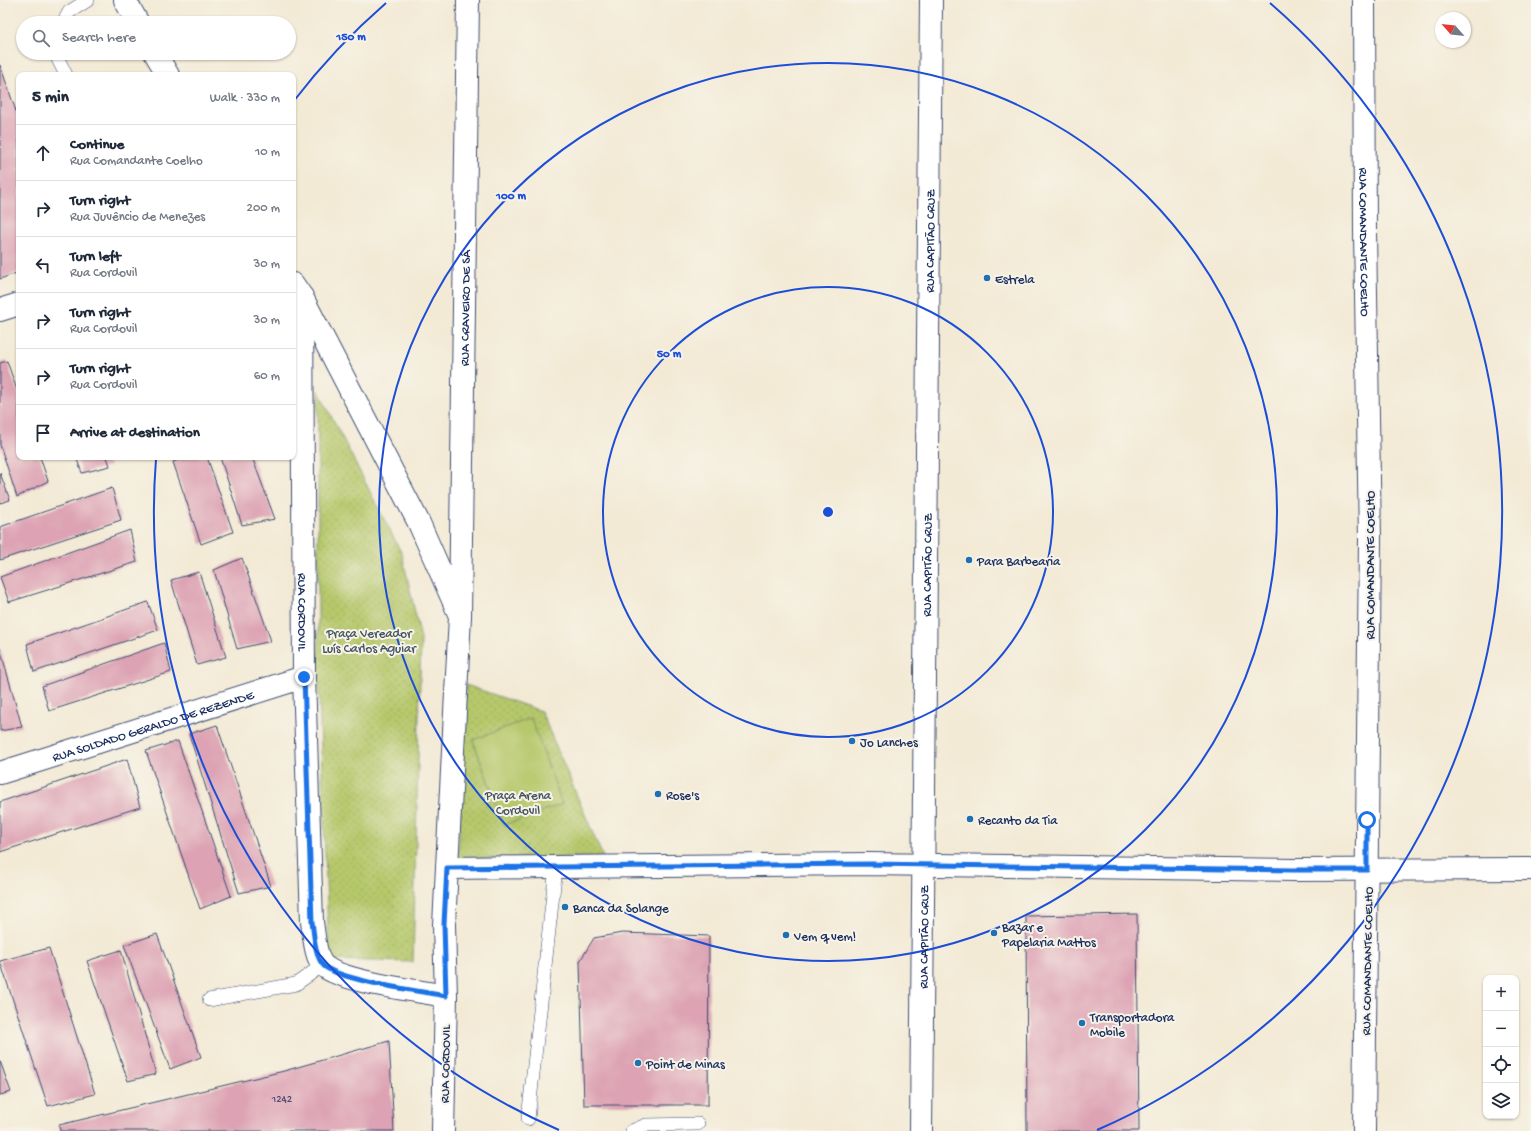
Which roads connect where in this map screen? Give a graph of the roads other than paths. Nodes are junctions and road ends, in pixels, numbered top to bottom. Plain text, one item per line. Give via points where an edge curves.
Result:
1 (88, 0) edge
2 (125, 0) edge
3 (468, 0) edge
4 (931, 0) edge
5 (1364, 0) edge
6 (67, 16) edge
7 (134, 16) edge
8 (58, 60) edge
9 (159, 60) edge
10 (64, 72) edge
11 (166, 72) edge
12 (297, 291) edge
13 (16, 305) edge
14 (0, 310) edge
15 (460, 616) junction
16 (304, 677) junction
17 (0, 773) edge
18 (923, 864) junction
19 (556, 867) junction
20 (447, 868) junction
21 (1531, 869) edge
22 (1367, 870) junction
23 (323, 965) junction
24 (446, 996) junction
25 (209, 1000) dead end
26 (528, 1119) dead end
27 (698, 1124) dead end
28 (443, 1131) edge
29 (632, 1131) edge
30 (921, 1131) edge
31 (1364, 1131) edge

1 - 6 lane via 69,12
2 - 7 street
3 - 15 street, RUA CRAVEIRO DE SÁ
4 - 18 street, RUA CAPITÃO CRUZ
5 - 22 street, RUA COMANDANTE COELHO via 1370,540
8 - 10 lane
9 - 11 street
12 - 15 street, RUA CORDOVIL via 419,523
12 - 16 street, RUA CORDOVIL
13 - 14 street
15 - 20 street, RUA CORDOVIL
16 - 17 street, RUA SOLDADO GERALDO DE REZENDE
16 - 23 street, RUA CORDOVIL via 312,922 316,949
18 - 19 street
18 - 22 street
18 - 30 street, RUA CAPITÃO CRUZ
19 - 20 street
19 - 26 lane
20 - 24 street, RUA CORDOVIL via 444,924
21 - 22 street
22 - 31 street, RUA COMANDANTE COELHO
23 - 24 street via 357,979
23 - 25 lane via 296,984
24 - 28 street, RUA CORDOVIL
27 - 29 lane via 646,1126

